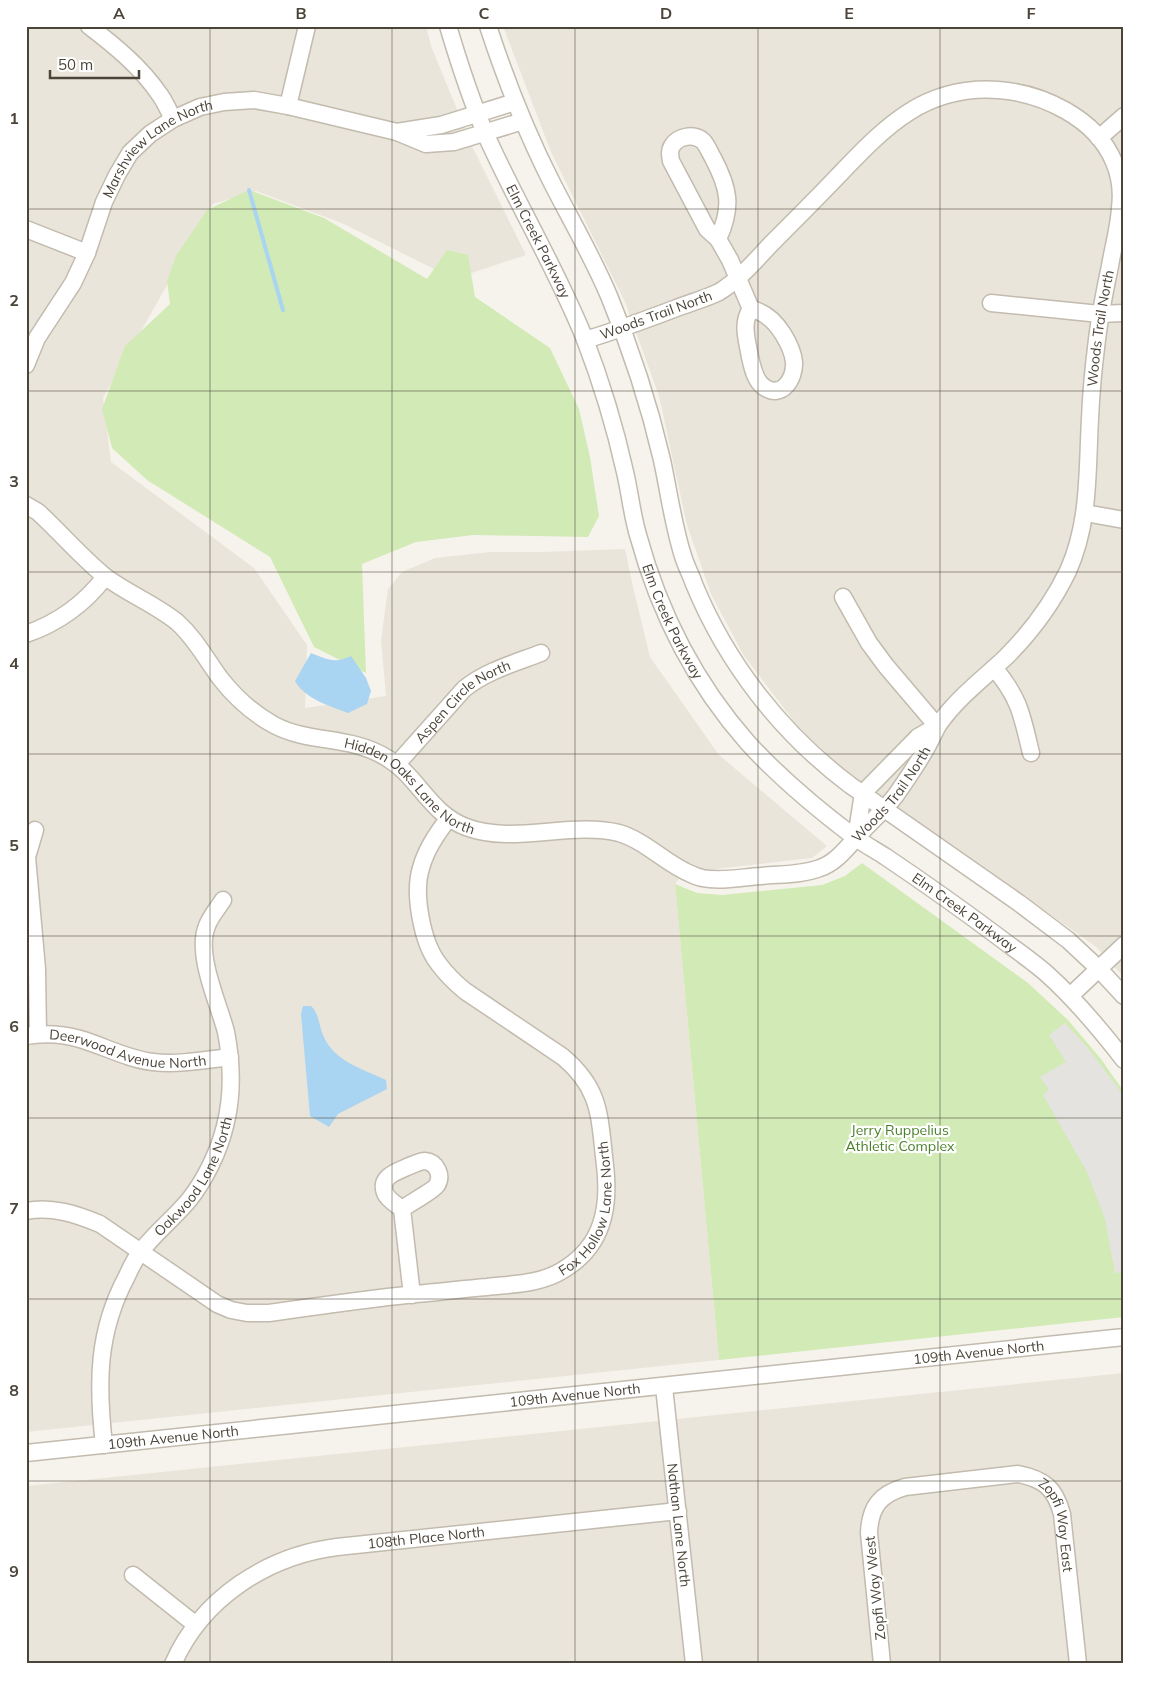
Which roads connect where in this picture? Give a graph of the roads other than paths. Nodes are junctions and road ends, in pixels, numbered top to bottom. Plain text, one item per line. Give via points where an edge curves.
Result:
1 (89, 26) edge
2 (307, 26) edge
3 (448, 26) edge
4 (488, 26) edge
5 (515, 102) junction
6 (288, 106) junction
7 (478, 115) junction
8 (1124, 116) edge
9 (173, 119) junction
10 (523, 121) junction
11 (397, 132) junction
12 (485, 133) junction
13 (1099, 138) junction
14 (26, 229) edge
15 (718, 239) junction
16 (87, 253) junction
17 (737, 278) junction
18 (992, 303) dead end
19 (751, 309) junction
20 (1124, 313) edge
21 (1100, 314) junction
22 (621, 329) junction
23 (585, 340) junction
24 (26, 365) edge
25 (26, 505) edge
26 (1085, 513) junction
27 (1124, 520) edge
28 (105, 577) junction
29 (843, 597) dead end
30 (26, 634) edge
31 (541, 653) dead end
32 (994, 668) junction
33 (937, 726) junction
34 (1031, 753) dead end
35 (397, 764) junction
36 (863, 794) junction
37 (885, 809) junction
38 (449, 818) junction
39 (35, 830) dead end
40 (856, 838) junction
41 (223, 900) dead end
42 (1124, 946) edge
43 (1098, 968) junction
44 (1070, 996) junction
45 (1124, 996) edge
46 (32, 1035) edge
47 (230, 1057) junction
48 (1124, 1060) edge
49 (402, 1209) dead end
50 (26, 1211) edge
51 (140, 1251) junction
52 (412, 1294) junction
53 (1124, 1337) edge
54 (664, 1387) junction
55 (104, 1445) junction
56 (26, 1453) edge
57 (892, 1490) joint
58 (678, 1511) junction
59 (133, 1575) dead end
60 (196, 1625) junction
61 (173, 1664) edge
62 (694, 1664) edge
63 (882, 1664) edge
64 (1078, 1664) edge

1 - 9 street via 139,68
2 - 6 street
3 - 7 street, Elm Creek Parkway
4 - 5 street
5 - 7 street, Marshview Lane North
5 - 10 street
6 - 9 street, Marshview Lane North via 254,100 224,102 200,107
6 - 11 street, Marshview Lane North
7 - 11 street, Marshview Lane North
7 - 12 street, Elm Creek Parkway
8 - 13 street
9 - 16 street, Marshview Lane North via 130,153 104,202
10 - 12 street, Marshview Lane North
10 - 22 street via 587,248
11 - 12 street, Marshview Lane North via 426,144 454,142
12 - 23 street, Elm Creek Parkway
13 - 17 street, Woods Trail North via 1078,119 1055,105 1005,90 978,89 949,94 925,103 900,116 878,135
13 - 21 street, Woods Trail North via 1116,166 1121,204
14 - 16 street
15 - 15 street via 726,223 728,199 719,170 704,141 689,136 672,146 671,161 707,229
15 - 17 street
16 - 24 street, Marshview Lane North via 73,283 37,338
17 - 19 street
17 - 22 street, Woods Trail North via 719,292
18 - 21 street
19 - 19 street via 760,311 776,323 790,345 794,362 791,379 786,387 776,391 764,388 757,379 751,360 745,317
20 - 21 street
21 - 26 street, Woods Trail North
22 - 23 street, Woods Trail North
22 - 36 street via 643,389 683,556 704,608 726,650 753,690 789,731 825,765
23 - 40 street, Elm Creek Parkway via 625,470 637,534 674,635 695,673 747,742 804,797
25 - 28 street, Hidden Oaks Lane North via 45,518
26 - 27 street
26 - 32 street, Woods Trail North via 1079,541 1059,588 1034,627
28 - 30 street via 79,605 42,629
28 - 35 street, Hidden Oaks Lane North via 173,619 194,640 224,684 272,724 307,736 364,746
29 - 33 street via 869,643
31 - 35 street, Aspen Circle North via 473,682
32 - 33 street, Woods Trail North
32 - 34 street via 1011,689 1021,709
33 - 36 street, Woods Trail North via 918,737
33 - 37 street, Woods Trail North via 927,747
35 - 38 street, Hidden Oaks Lane North via 428,801
36 - 37 street
36 - 40 street, Woods Trail North
37 - 40 street, Woods Trail North
37 - 43 street via 1019,903 1068,940
38 - 40 street, Hidden Oaks Lane North via 483,832 613,832 628,836 686,872 722,879 823,868
38 - 52 street, Fox Hollow Lane North via 428,848 420,870 420,915 430,949 452,980 563,1057 588,1082 599,1115 607,1199 596,1237 579,1258 562,1271 533,1282
39 - 46 street via 27,857 37,969
40 - 44 street, Elm Creek Parkway via 983,925 1036,965
41 - 47 street, Oakwood Lane North via 206,926 204,944 207,969
42 - 43 street
43 - 44 street
43 - 45 street
44 - 48 street, Elm Creek Parkway
46 - 47 street, Deerwood Avenue North via 80,1039 153,1062
47 - 51 street, Oakwood Lane North via 232,1077 225,1126 205,1175 189,1200
49 - 52 street
50 - 51 street, Fox Hollow Lane North via 58,1210 81,1216 100,1224
51 - 52 street, Fox Hollow Lane North via 204,1296 231,1310 247,1313 269,1313
51 - 55 street, Oakwood Lane North via 116,1295 101,1356 99,1389
53 - 54 street, 109th Avenue North
54 - 55 street, 109th Avenue North
54 - 58 street, Nathan Lane North
55 - 56 street, 109th Avenue North
57 - 63 street, Zopfi Way West via 873,1509 869,1521
57 - 64 street, Zopfi Way East via 1018,1474 1043,1482 1056,1496 1062,1514
58 - 60 street, 108th Place North via 320,1549 257,1572 218,1600
58 - 62 street, Nathan Lane North
59 - 60 street
60 - 61 street, 108th Place North

